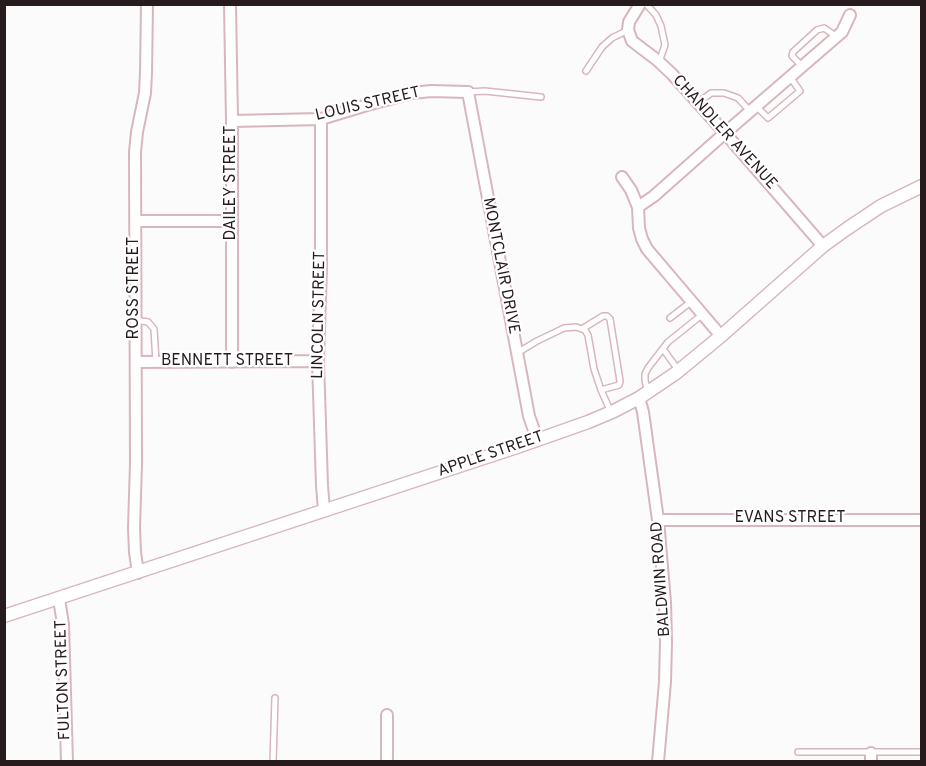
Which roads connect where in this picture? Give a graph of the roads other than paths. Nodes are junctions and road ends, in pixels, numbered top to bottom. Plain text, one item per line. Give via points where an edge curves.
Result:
1 (147, 4) edge
2 (230, 4) edge
3 (640, 4) edge
4 (646, 4) edge
5 (850, 15) dead end
6 (628, 26) junction
7 (837, 37) junction
8 (659, 62) junction
9 (802, 66) junction
10 (586, 71) dead end
11 (790, 77) junction
12 (468, 92) junction
13 (540, 97) dead end
14 (698, 103) junction
15 (753, 109) junction
16 (321, 119) junction
17 (232, 121) junction
18 (725, 133) junction
19 (622, 177) dead end
20 (921, 186) edge
21 (638, 207) junction
22 (135, 221) junction
23 (232, 221) junction
24 (823, 246) junction
25 (692, 301) junction
26 (703, 314) junction
27 (670, 318) dead end
28 (135, 320) junction
29 (582, 329) junction
30 (721, 336) junction
31 (663, 349) junction
32 (517, 353) junction
33 (318, 361) junction
34 (136, 362) junction
35 (156, 362) junction
36 (232, 362) junction
37 (679, 371) junction
38 (601, 390) junction
39 (644, 395) junction
40 (614, 411) junction
41 (537, 440) junction
42 (324, 510) junction
43 (658, 520) junction
44 (921, 520) edge
45 (138, 573) junction
46 (59, 599) junction
47 (4, 616) edge
48 (275, 698) dead end
49 (387, 715) dead end
50 (798, 752) dead end
51 (921, 752) edge
52 (872, 757) edge
53 (67, 762) edge
54 (273, 762) edge
55 (387, 762) edge
56 (658, 762) edge

1 - 22 street, ROSS STREET via 146,73 135,152
2 - 17 street, DAILEY STREET
3 - 6 street
4 - 8 lane via 656,15 663,36 665,45
5 - 7 street
6 - 8 street, CHANDLER AVENUE via 632,41
6 - 10 lane via 603,47
7 - 9 street
7 - 9 lane via 824,28 817,30 793,52 792,56
8 - 14 street, CHANDLER AVENUE
9 - 11 street
11 - 15 street
11 - 15 lane via 800,91 784,105 768,118
12 - 13 lane
12 - 16 street, LOUIS STREET via 412,93
12 - 32 street, MONTCLAIR DRIVE
14 - 15 lane via 711,93 724,93
14 - 18 street, CHANDLER AVENUE
15 - 18 street
16 - 17 street, LOUIS STREET
16 - 33 street, LINCOLN STREET
17 - 23 street, DAILEY STREET
18 - 21 street
18 - 24 street, CHANDLER AVENUE
19 - 21 street
20 - 24 street, APPLE STREET via 872,211
21 - 25 street via 639,228 647,249
22 - 23 street
22 - 28 street, ROSS STREET
23 - 36 street, DAILEY STREET
24 - 30 street, APPLE STREET
25 - 26 street
25 - 27 lane
26 - 30 street
26 - 31 lane
28 - 34 street, ROSS STREET
28 - 35 lane via 148,322 154,329
29 - 32 lane via 564,328
29 - 38 lane via 588,335
29 - 38 lane via 603,316 610,319 620,381 619,385
30 - 37 street, APPLE STREET
31 - 37 lane
31 - 39 lane via 645,374
32 - 41 street, MONTCLAIR DRIVE
33 - 36 street, BENNETT STREET
33 - 42 street, LINCOLN STREET
34 - 35 street, BENNETT STREET
34 - 45 street, ROSS STREET via 134,528
35 - 36 street, BENNETT STREET
37 - 39 street, APPLE STREET
38 - 40 lane
39 - 40 street, APPLE STREET
39 - 43 street, BALDWIN ROAD
40 - 41 street, APPLE STREET
41 - 42 street, APPLE STREET
42 - 45 street, APPLE STREET
43 - 44 street, EVANS STREET
43 - 56 street, BALDWIN ROAD via 666,642
45 - 46 street, APPLE STREET
46 - 47 street, APPLE STREET
46 - 53 street, FULTON STREET
48 - 54 lane
49 - 55 street
50 - 52 lane
51 - 52 lane

